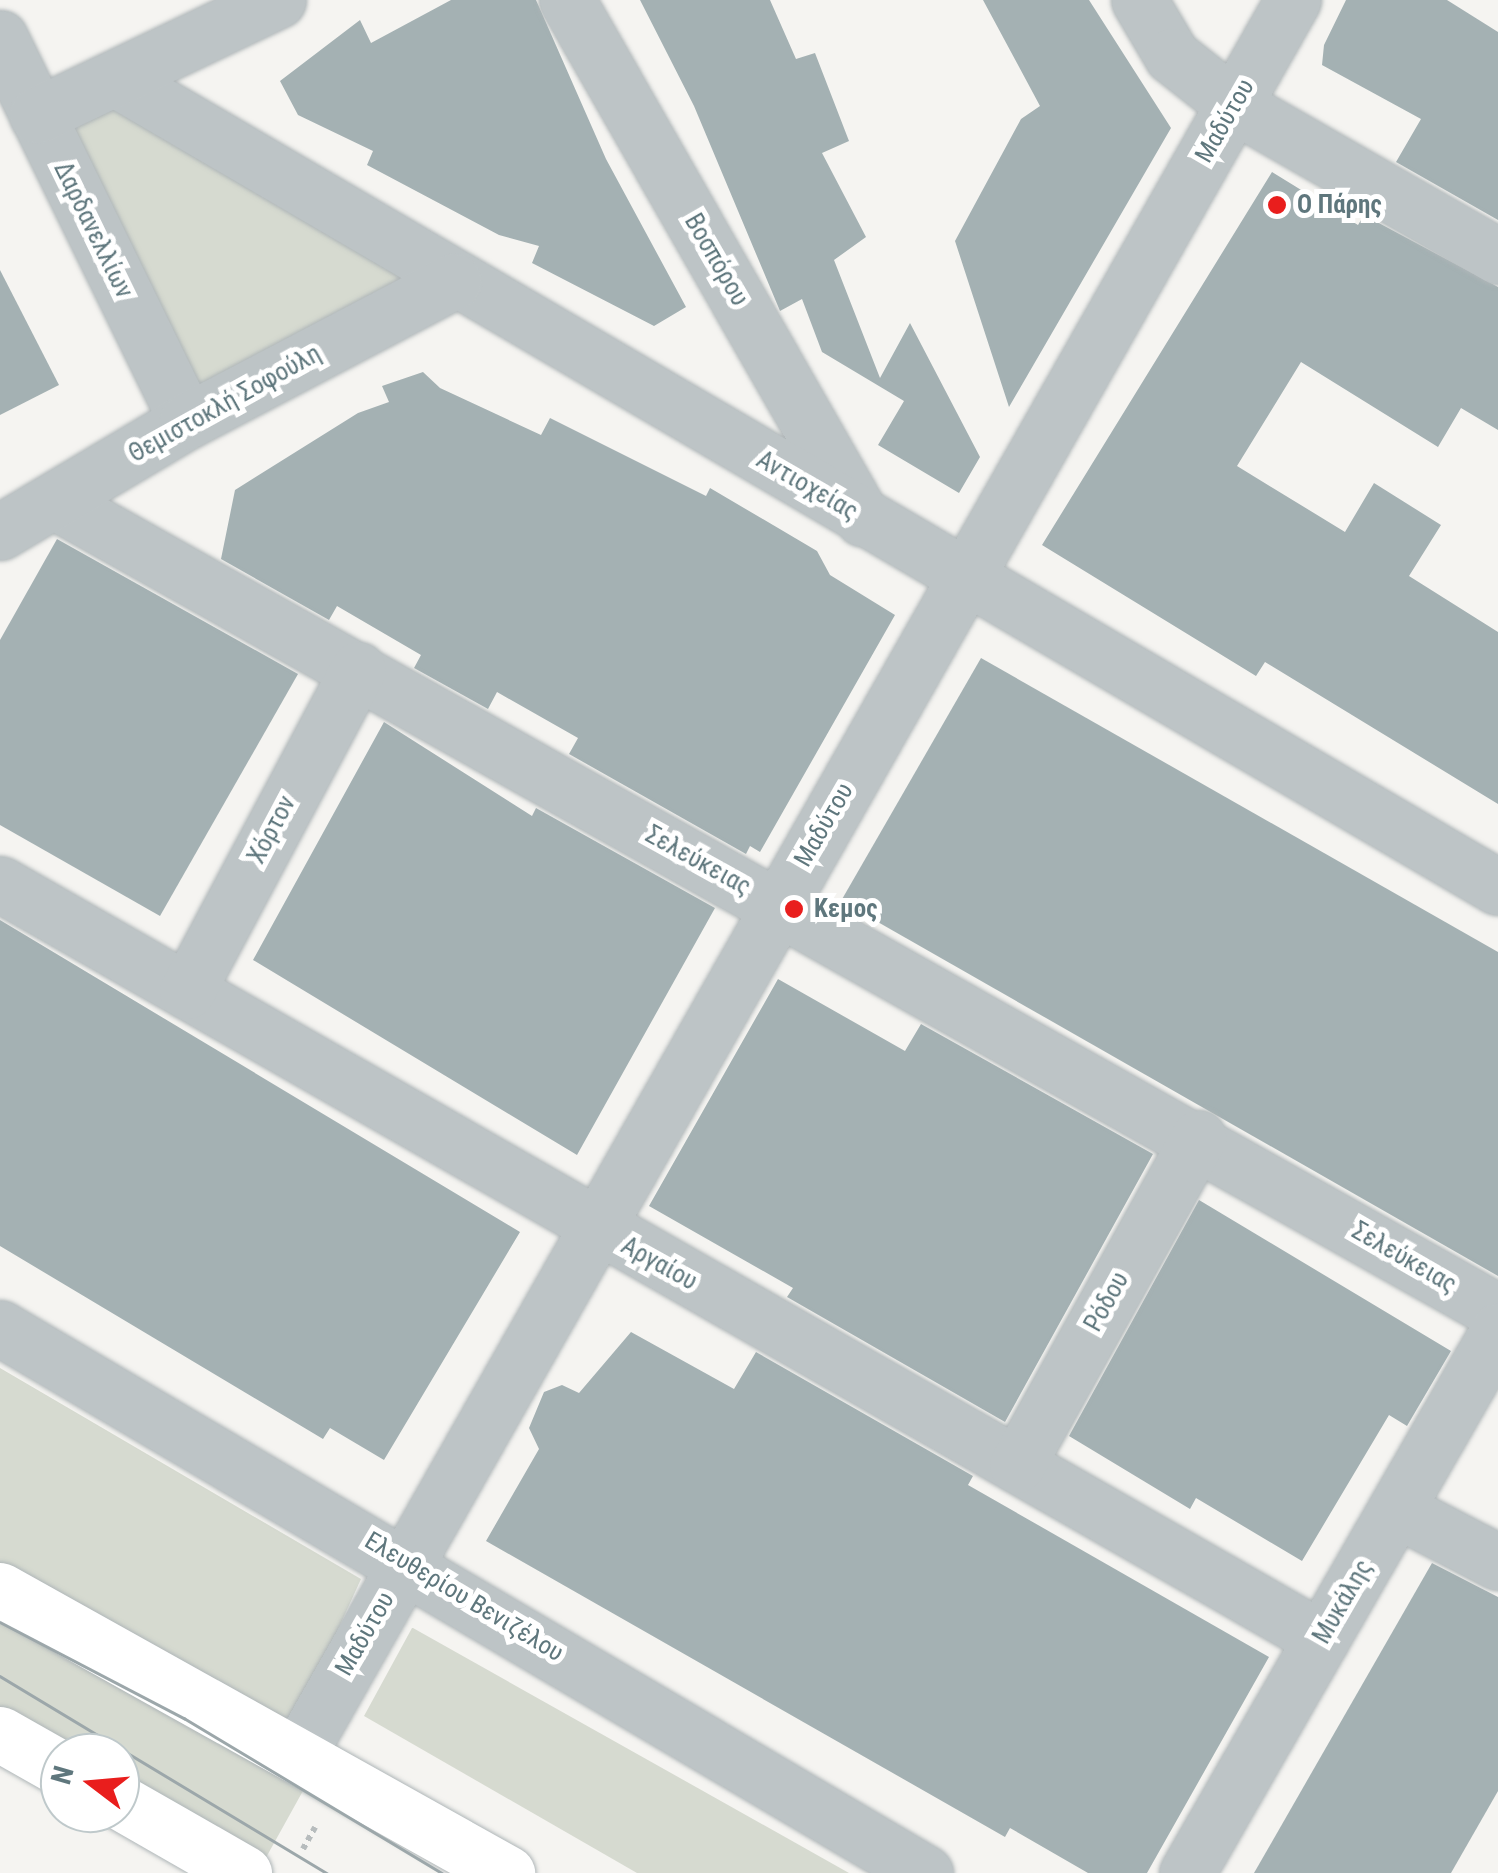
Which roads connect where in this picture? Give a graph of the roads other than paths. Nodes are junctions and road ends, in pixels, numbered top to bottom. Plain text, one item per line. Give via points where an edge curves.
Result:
1 (278, 0) edge
2 (568, 0) edge
3 (1140, 0) edge
4 (1294, 0) edge
5 (0, 38) edge
6 (119, 80) junction
7 (1234, 105) junction
8 (37, 115) junction
9 (1498, 256) edge
10 (454, 281) junction
11 (187, 421) junction
12 (54, 501) junction
13 (864, 519) junction
14 (0, 532) edge
15 (965, 578) junction
16 (358, 670) junction
17 (0, 884) edge
18 (1498, 887) edge
19 (779, 906) junction
20 (187, 990) junction
21 (1198, 1138) junction
22 (596, 1228) junction
23 (1498, 1312) edge
24 (0, 1328) edge
25 (1498, 1331) edge
26 (1017, 1465) junction
27 (1396, 1508) junction
28 (406, 1562) junction
29 (1498, 1562) edge
30 (0, 1590) edge
31 (1322, 1639) junction
32 (0, 1734) edge
33 (297, 1756) junction
34 (40, 1757) edge
35 (140, 1814) edge
36 (235, 1871) edge
37 (507, 1873) edge
38 (925, 1873) edge
39 (1187, 1873) edge

1 - 6 street
2 - 13 street, Βοσπόρου
3 - 7 street via 1172,56
4 - 7 street, Μαδύτου
5 - 8 street, Δαρδανελλίων
6 - 8 street
6 - 10 street, Αντιοχείας
7 - 9 street
7 - 15 street, Μαδύτου
8 - 11 street, Δαρδανελλίων
10 - 11 street, Θεμιστοκλή Σοφούλη
10 - 13 street, Αντιοχείας
11 - 12 street, Θεμιστοκλή Σοφούλη
12 - 14 street, Θεμιστοκλή Σοφούλη
12 - 16 street, Σελεύκειας
13 - 15 street, Αντιοχείας
15 - 18 street, Αντιοχείας
15 - 19 street, Μαδύτου
16 - 19 street, Σελεύκειας
16 - 20 street, Χόρτον
17 - 20 street, Αργαίου
19 - 21 street, Σελεύκειας
19 - 22 street, Μαδύτου
20 - 22 street, Αργαίου
21 - 23 street, Σελεύκειας
21 - 26 street, Ρόδου
22 - 26 street, Αργαίου
22 - 28 street, Μαδύτου
24 - 28 street, Ελευθερίου Βενιζέλου
25 - 27 street, Μυκάλης
26 - 31 street, Αργαίου
27 - 29 street
27 - 31 street, Μυκάλης
28 - 33 street, Μαδύτου
28 - 38 street, Ελευθερίου Βενιζέλου
30 - 33 main road
31 - 39 street, Μυκάλης
32 - 34 main road
33 - 37 main road
35 - 36 main road

